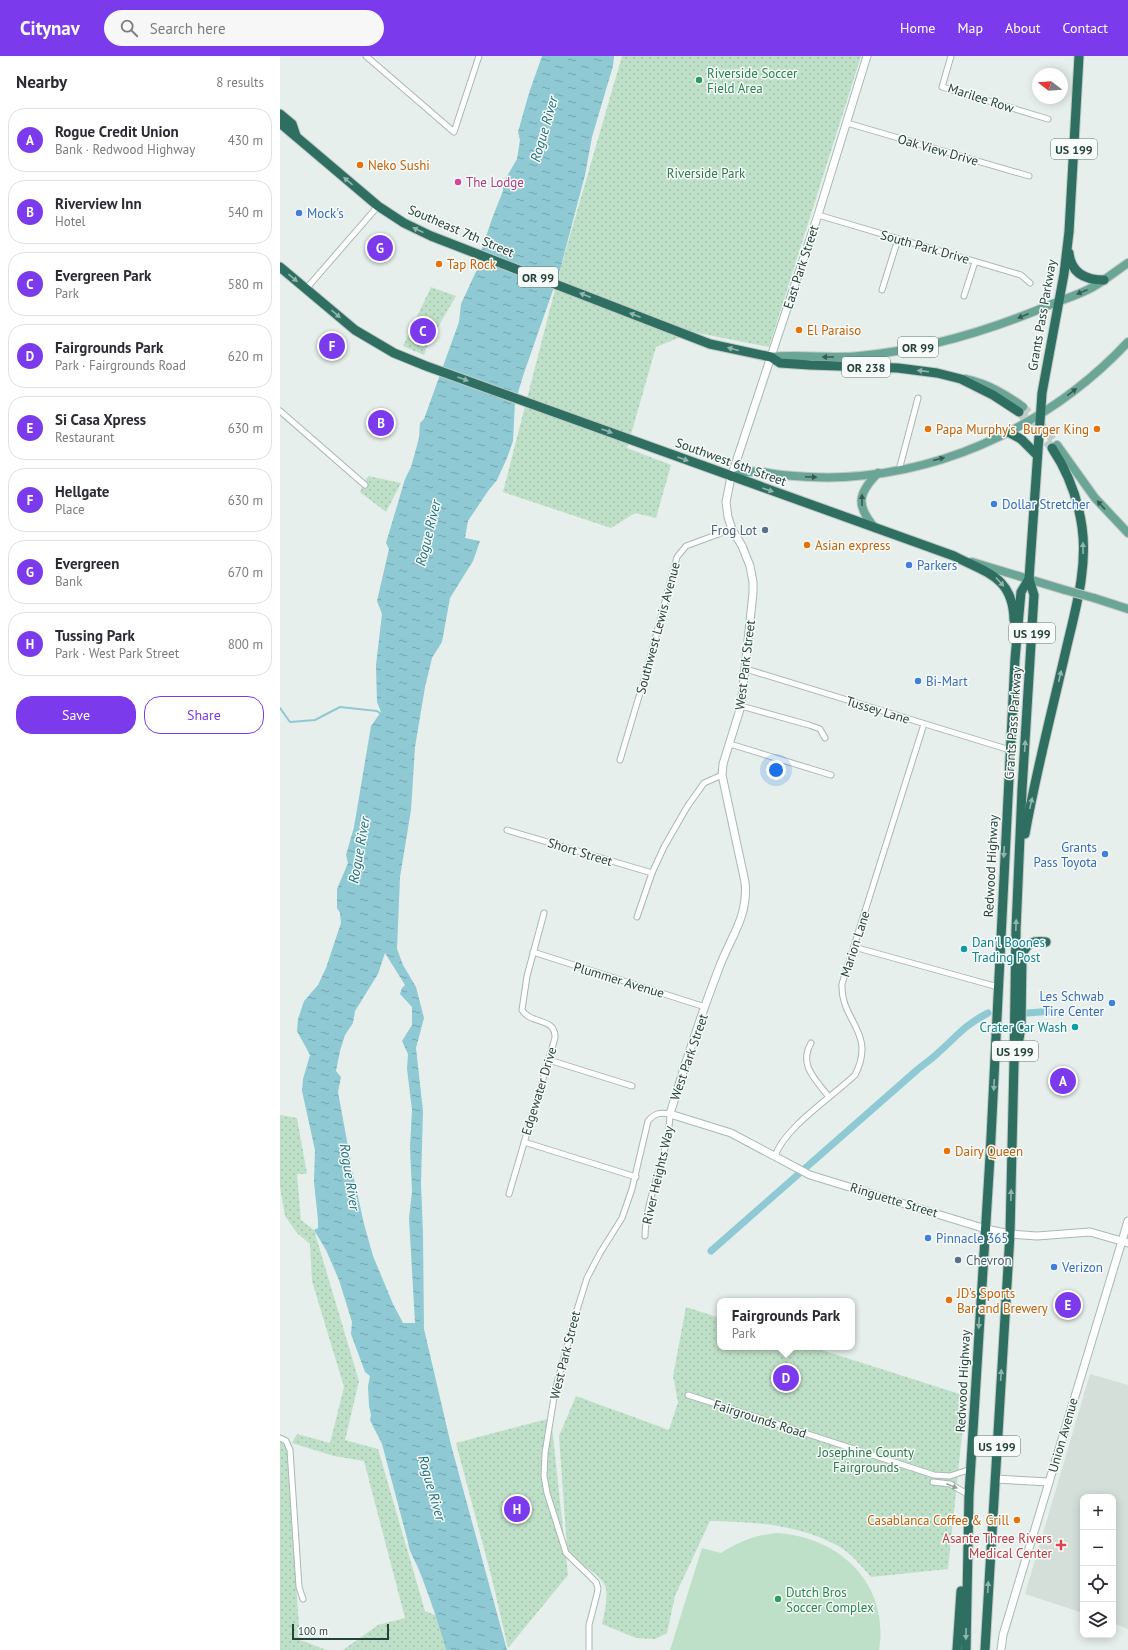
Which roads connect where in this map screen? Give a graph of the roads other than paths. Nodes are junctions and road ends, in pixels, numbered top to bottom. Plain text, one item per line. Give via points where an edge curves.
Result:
1 (366, 56) edge
2 (479, 56) edge
3 (867, 56) edge
4 (951, 56) edge
5 (1079, 56) edge
6 (280, 114) edge
7 (1048, 119) dead end
8 (280, 123) edge
9 (847, 123) junction
10 (297, 137) junction
11 (1029, 176) dead end
12 (378, 206) junction
13 (818, 215) junction
14 (898, 239) junction
15 (1068, 242) junction
16 (975, 262) junction
17 (1128, 263) edge
18 (280, 267) edge
19 (1104, 280) junction
20 (1030, 283) dead end
21 (306, 289) junction
22 (882, 290) dead end
23 (964, 296) dead end
24 (1059, 301) junction
25 (1128, 342) edge
26 (771, 357) junction
27 (918, 398) dead end
28 (1021, 410) tunnel mouth
29 (280, 411) edge
30 (1040, 414) junction
31 (1008, 432) junction
32 (1055, 446) joint
33 (1037, 455) junction
34 (899, 470) junction
35 (878, 473) junction
36 (731, 477) junction
37 (365, 485) dead end
38 (732, 529) junction
39 (876, 529) junction
40 (1128, 533) edge
41 (954, 556) junction
42 (1029, 579) junction
43 (1128, 609) edge
44 (1015, 659) junction
45 (746, 669) junction
46 (741, 706) junction
47 (924, 724) junction
48 (824, 738) dead end
49 (730, 744) junction
50 (1010, 750) junction
51 (620, 760) dead end
52 (722, 775) junction
53 (831, 775) dead end
54 (507, 830) dead end
55 (1018, 868) junction
56 (652, 874) junction
57 (544, 913) dead end
58 (637, 917) dead end
59 (1046, 942) dead end
60 (854, 947) junction
61 (532, 952) junction
62 (998, 986) junction
63 (706, 1007) junction
64 (811, 1043) dead end
65 (549, 1060) junction
66 (1014, 1062) junction
67 (632, 1086) dead end
68 (829, 1097) junction
69 (670, 1114) junction
70 (524, 1142) junction
71 (775, 1156) junction
72 (636, 1177) junction
73 (508, 1194) dead end
74 (1128, 1221) edge
75 (986, 1229) junction
76 (1010, 1234) junction
77 (645, 1236) dead end
78 (1125, 1242) edge
79 (688, 1395) dead end
80 (280, 1438) edge
81 (971, 1469) junction
82 (994, 1478) junction
83 (933, 1482) dead end
84 (1049, 1482) junction
85 (969, 1495) junction
86 (967, 1546) junction
87 (303, 1599) dead end
88 (589, 1650) edge
89 (957, 1650) edge
90 (966, 1650) edge
91 (985, 1650) edge
92 (1001, 1650) edge

1 - 2 street via 454,132
3 - 9 street, East Park Street
4 - 7 street, Marilee Row via 942,87
5 - 15 highway, Grants Pass Parkway / US 199
6 - 10 highway via 292,124
8 - 10 highway, Southeast 7th Street / OR 99
9 - 11 street, Oak View Drive
9 - 13 street, East Park Street
12 -> 10 highway, Southeast 7th Street / OR 99
12 - 21 street
26 -> 12 highway, Southeast 7th Street / OR 99 via 710,344 621,310 431,236
13 - 14 street, South Park Drive
13 - 26 street, East Park Street
14 - 16 street, South Park Drive
14 - 22 street
15 - 19 highway via 1070,260 1079,274 1089,279
15 - 24 highway, Grants Pass Parkway / US 199
16 - 20 street, South Park Drive via 1020,275
16 - 23 street
17 - 19 main road, OR 99
18 -> 21 highway, Southwest 6th Street
19 -> 24 main road, OR 99
21 -> 36 highway, Southwest 6th Street via 355,330 394,353
24 -> 26 main road, OR 99 via 1005,324 919,347 857,357
24 - 30 highway, Grants Pass Parkway / US 199 via 1046,363
30 -> 25 main road via 1080,386
28 -> 26 highway, OR 238 via 961,379 937,373 898,368 780,363
26 - 36 street, East Park Street
27 - 34 street
29 - 37 street
30 - 31 main road
30 - 33 highway, Grants Pass Parkway / US 199
31 - 33 highway via 1021,439
34 -> 31 main road via 970,450
40 -> 32 main road via 1095,498
55 -> 32 highway via 1073,619 1083,562 1082,528 1076,498
33 - 42 highway, Grants Pass Parkway / US 199
34 - 35 main road
36 -> 35 main road via 749,471 810,477 846,477
39 -> 35 main road via 865,516 862,494 867,484
36 - 38 street, West Park Street via 726,502
36 -> 39 highway, Southwest 6th Street
38 - 45 street, West Park Street via 747,557 753,582
38 - 51 street, Southwest Lewis Avenue via 686,546 677,557
39 - 41 highway, Southwest 6th Street
41 - 42 main road, Southwest 6th Street
41 -> 44 highway via 998,578 1009,593 1014,609
42 - 43 main road, Southwest 6th Street, bridge
42 - 44 highway, Grants Pass Parkway / US 199 via 1021,592
55 -> 42 highway, Grants Pass Parkway / US 199 via 1034,596
44 - 50 highway, Redwood Highway / US 199
45 - 46 street, West Park Street
45 - 47 street, Tussey Lane
46 - 48 street via 809,724 820,730
46 - 49 street, West Park Street
47 - 50 street, Tussey Lane
47 - 60 street, Marion Lane
49 - 52 street, West Park Street
49 - 53 street
50 -> 62 highway, Redwood Highway / US 199
52 - 56 street via 704,783 697,791
52 - 63 street, West Park Street via 745,882 746,900
54 - 56 street, Short Street
66 -> 55 highway, US 199
56 - 58 street
57 - 61 street, Edgewater Drive
59 - 66 highway via 1036,941 1026,947 1022,955 1021,1027
60 - 62 street
60 - 68 street, Marion Lane via 841,991 862,1040 861,1061 855,1074
61 - 63 street, Plummer Avenue
61 - 65 street, Edgewater Drive via 522,1010 527,1016 554,1029 555,1038
62 -> 75 highway, Redwood Highway / US 199
63 - 69 street, West Park Street
64 - 68 street via 806,1053 806,1066
65 - 67 street
65 - 70 street, Edgewater Drive
76 -> 66 highway, US 199
68 - 71 street, Marion Lane via 786,1135
69 - 71 street, Ringuette Street via 731,1133
69 - 72 street, West Park Street via 660,1112 648,1121
69 - 77 street, River Heights Way
70 - 72 street
70 - 73 street, Edgewater Drive
71 - 75 street, Ringuette Street via 815,1177
72 - 88 street, West Park Street via 622,1218 587,1278 555,1391 545,1453 544,1476 547,1493 566,1554 596,1582 598,1588 589,1625
74 - 78 street, Union Avenue
75 - 76 street, Ringuette Street
75 -> 81 highway, Redwood Highway / US 199
76 - 78 street, Ringuette Street via 1090,1232
82 -> 76 highway, US 199
78 - 84 street, Union Avenue
79 - 81 street, Fairgrounds Road via 934,1475 950,1476
80 - 87 street via 286,1441 290,1450
81 - 85 highway, Redwood Highway / US 199
82 - 84 street
91 -> 82 highway, US 199
83 -> 85 street via 950,1484
84 - 92 street, Union Avenue via 1009,1614
85 - 86 highway, Redwood Highway / US 199
86 - 89 highway
86 -> 90 highway, Redwood Highway / US 199

